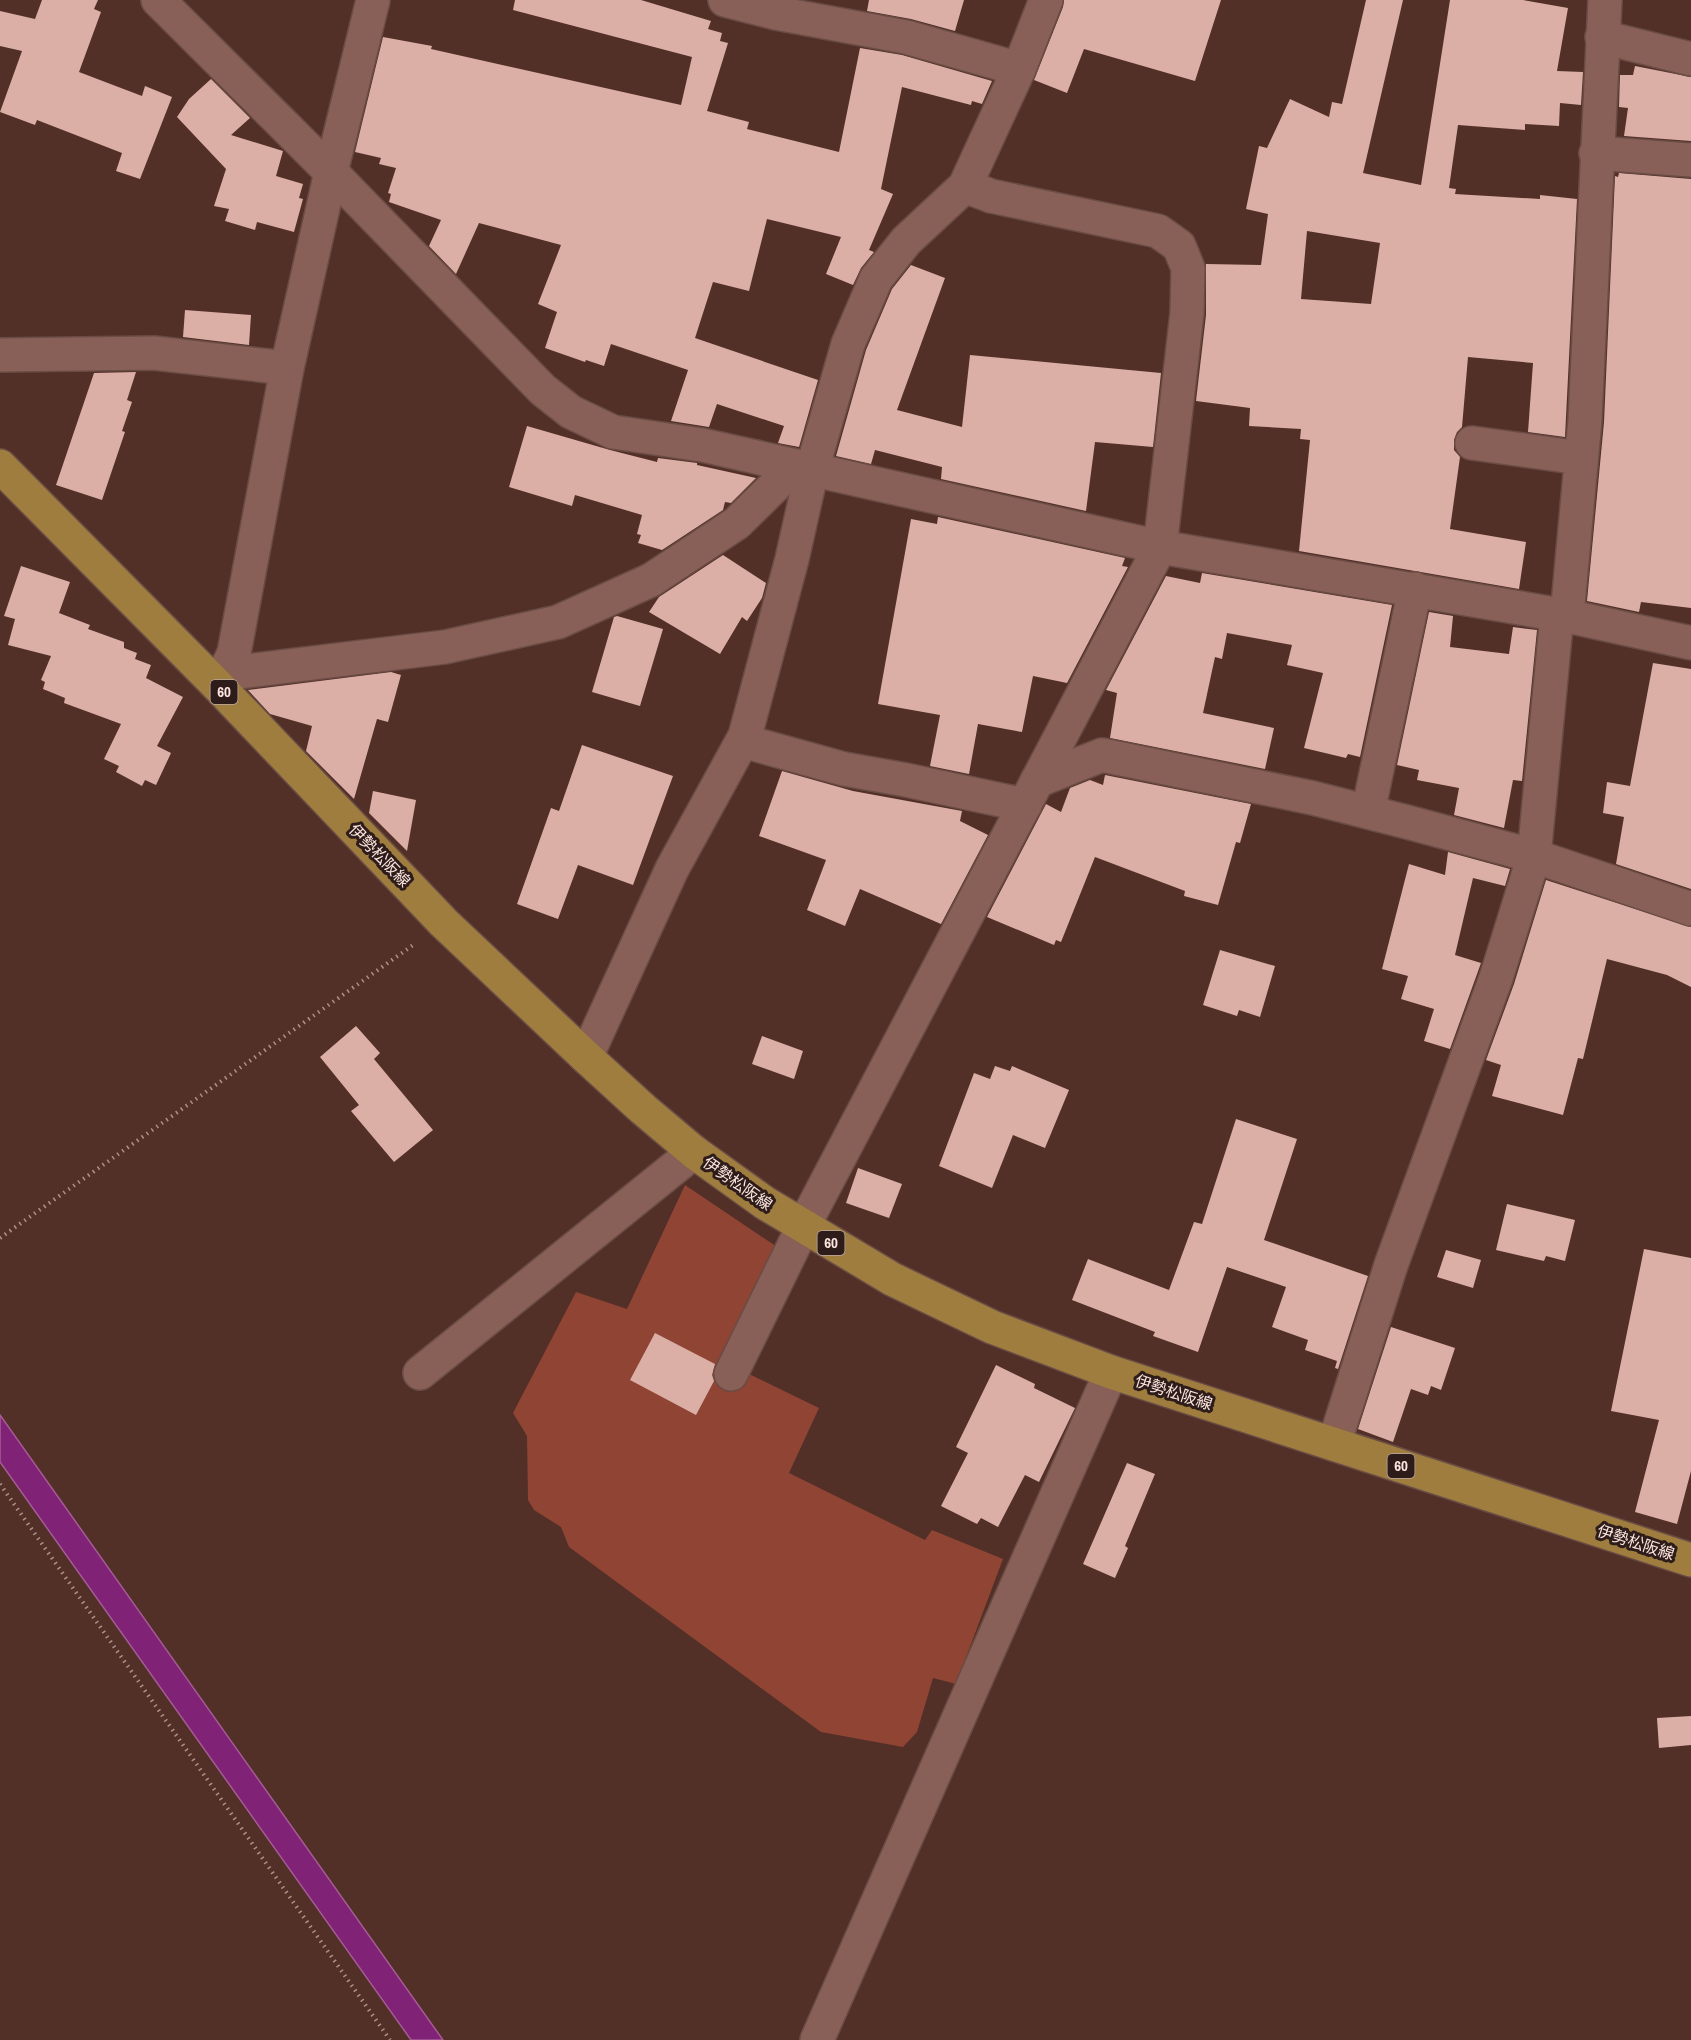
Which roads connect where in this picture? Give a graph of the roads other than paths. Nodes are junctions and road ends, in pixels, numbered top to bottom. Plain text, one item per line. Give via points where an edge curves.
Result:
1 (158, 0) edge
2 (373, 0) edge
3 (724, 0) edge
4 (1046, 0) edge
5 (1605, 0) edge
6 (1602, 37) junction
7 (1691, 59) edge
8 (1019, 69) junction
9 (1596, 153) junction
10 (1691, 160) edge
11 (331, 172) junction
12 (966, 186) junction
13 (0, 355) edge
14 (287, 368) junction
15 (1472, 443) dead end
16 (1581, 458) junction
17 (0, 466) edge
18 (804, 468) junction
19 (1160, 547) junction
20 (1415, 590) junction
21 (1562, 616) junction
22 (1691, 643) edge
23 (221, 680) junction
24 (742, 741) junction
25 (1031, 793) junction
26 (1368, 812) junction
27 (1534, 856) junction
28 (1691, 909) edge
29 (586, 1057) junction
30 (694, 1152) junction
31 (803, 1227) junction
32 (1111, 1372) junction
33 (420, 1373) dead end
34 (731, 1374) dead end
35 (1334, 1444) junction
36 (1691, 1560) edge
37 (817, 2040) edge

1 - 11 street
2 - 11 street
3 - 8 street via 906,37
4 - 8 street
5 - 6 street
6 - 7 street
6 - 9 street
8 - 12 street
9 - 10 street
9 - 16 street
11 - 14 street
11 - 18 street via 543,390 571,412 614,432 702,445
12 - 18 street via 906,241 876,279 848,344
12 - 19 street via 991,196 1158,231 1179,246 1188,268 1187,313
13 - 14 street via 154,353
14 - 23 street via 234,653
15 - 16 street
16 - 21 street
17 - 23 main road, 伊勢松阪線 / 60
18 - 19 street
18 - 23 street via 737,523 651,580 558,622 445,647
18 - 24 street via 786,581
19 - 20 street
19 - 25 street
20 - 21 street
20 - 26 street
21 - 22 street
21 - 27 street
23 - 29 main road, 伊勢松阪線 / 60 via 444,923
24 - 25 street via 844,770
24 - 29 street via 672,869
25 - 26 street via 1102,755
25 - 31 street
26 - 27 street
27 - 28 street
27 - 35 street via 1496,978 1391,1265
29 - 30 main road, 伊勢松阪線 / 60
30 - 31 main road, 伊勢松阪線 / 60
30 - 33 street
31 - 32 main road, 伊勢松阪線 / 60 via 892,1279 992,1327
31 - 34 street
32 - 35 main road, 伊勢松阪線 / 60
32 - 37 street
35 - 36 main road, 伊勢松阪線 / 60

